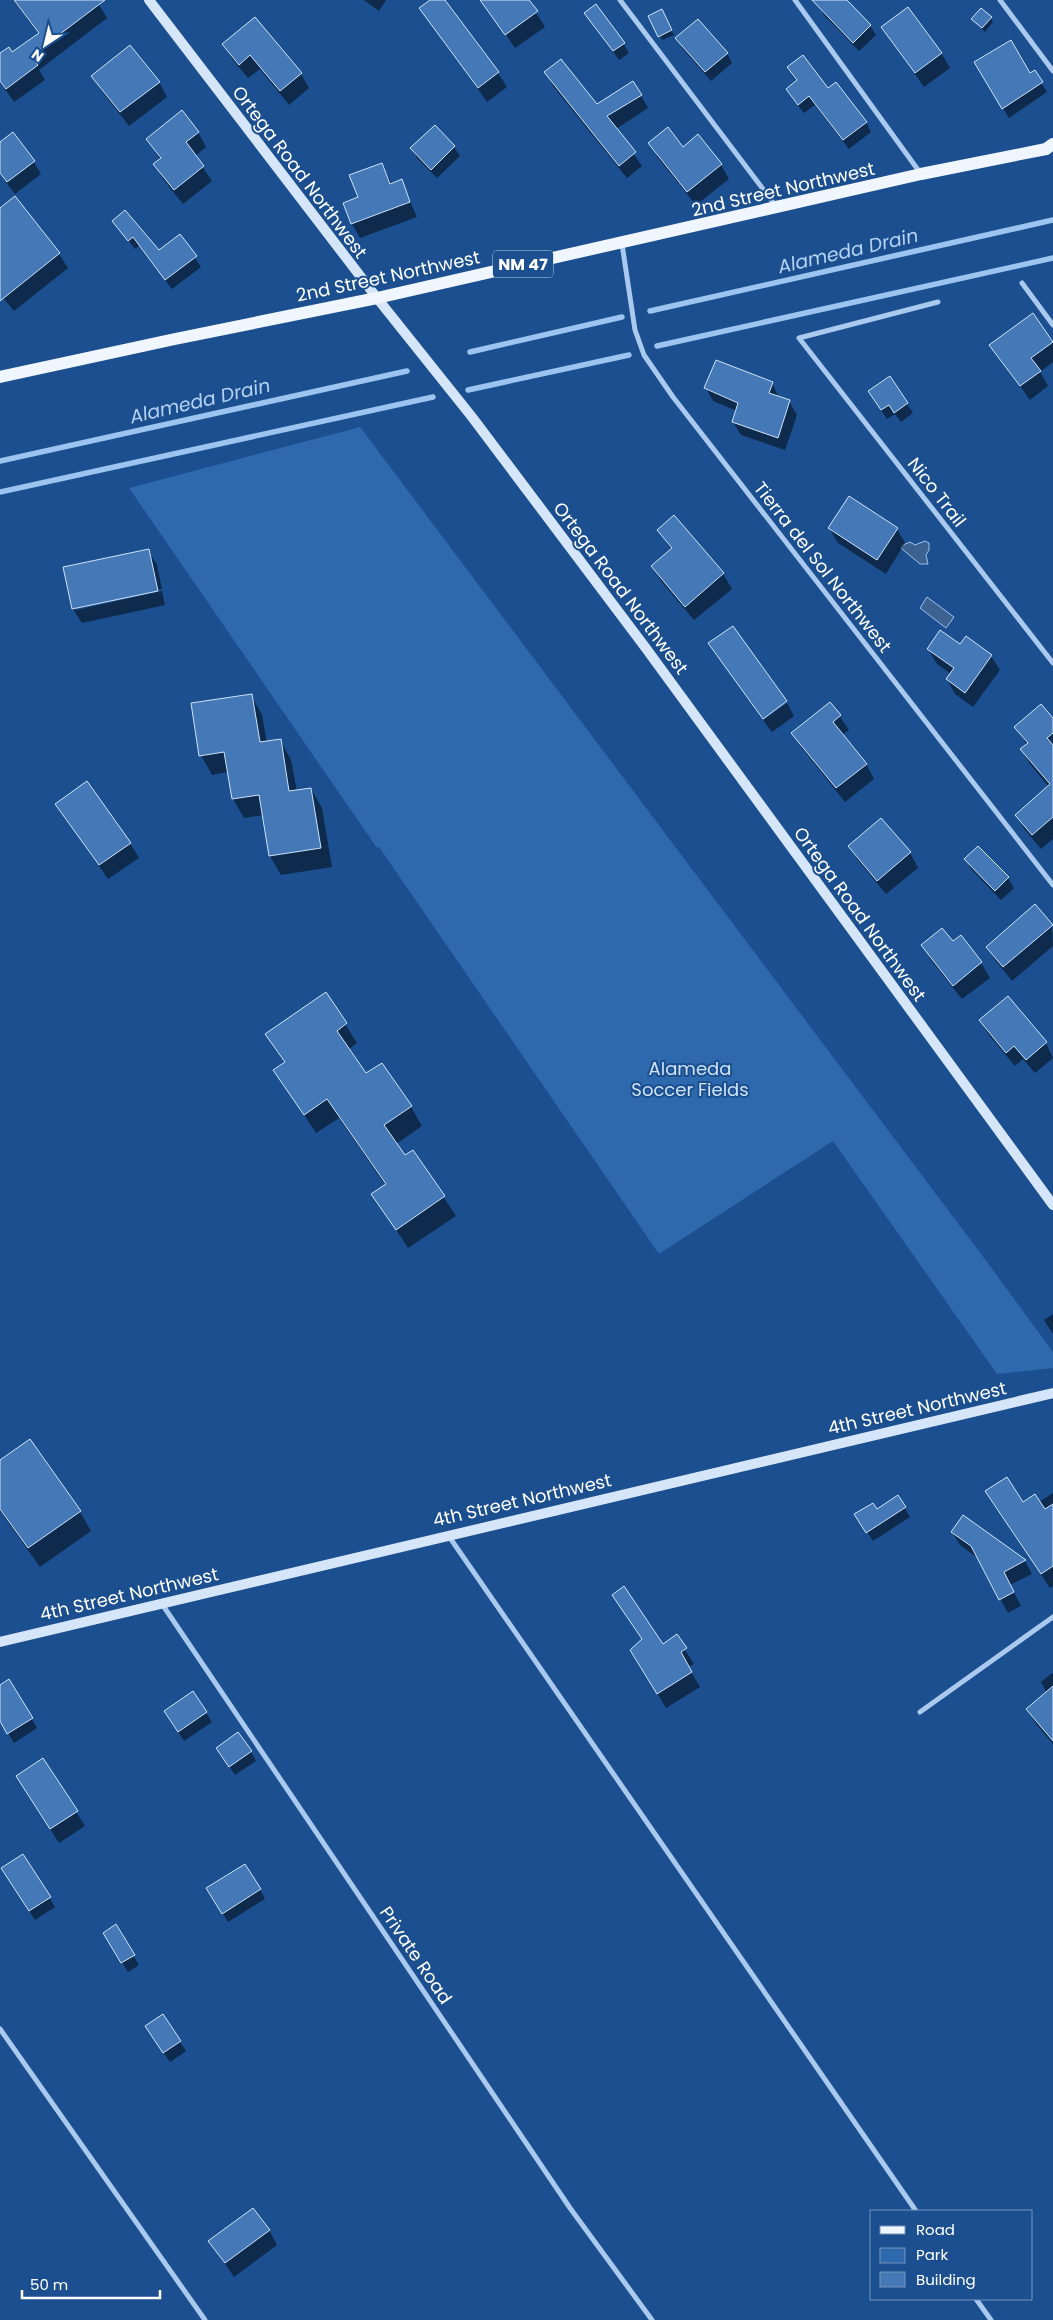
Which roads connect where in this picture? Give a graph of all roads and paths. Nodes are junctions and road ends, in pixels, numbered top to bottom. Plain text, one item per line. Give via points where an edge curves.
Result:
1 (149, 0) edge
2 (620, 0) edge
3 (795, 0) edge
4 (1000, 0) edge
5 (1053, 71) edge
6 (1051, 148) edge
7 (922, 174) junction
8 (777, 208) junction
9 (622, 244) junction
10 (1022, 283) dead end
11 (377, 298) junction
12 (938, 302) dead end
13 (1053, 325) edge
14 (0, 377) edge
15 (1053, 663) edge
16 (1053, 885) edge
17 (1053, 1205) edge
18 (1053, 1393) edge
19 (448, 1534) junction
20 (162, 1603) junction
21 (1053, 1617) edge
22 (1, 1640) edge
23 (920, 1712) dead end
24 (0, 2029) edge
25 (915, 2210) edge
26 (977, 2300) edge
27 (205, 2320) edge
28 (652, 2320) edge
29 (991, 2320) edge

1 - 11 street, Ortega Road Northwest
2 - 8 street
3 - 7 street
4 - 5 street
6 - 7 main road, 2nd Street Northwest / NM 47
7 - 8 main road, 2nd Street Northwest / NM 47
8 - 9 main road, 2nd Street Northwest / NM 47
9 - 11 main road, 2nd Street Northwest / NM 47
9 - 16 street, Tierra del Sol Northwest via 636,330 644,355 673,397
10 - 13 street
11 - 14 main road, 2nd Street Northwest / NM 47
11 - 17 street, Ortega Road Northwest via 472,416 645,647
12 - 15 street, Nico Trail via 799,338
18 - 19 street, 4th Street Northwest
19 - 20 street, 4th Street Northwest
19 - 25 street
20 - 22 street, 4th Street Northwest
20 - 28 street, Private Road via 570,2208
21 - 23 street
24 - 27 street
26 - 29 street

